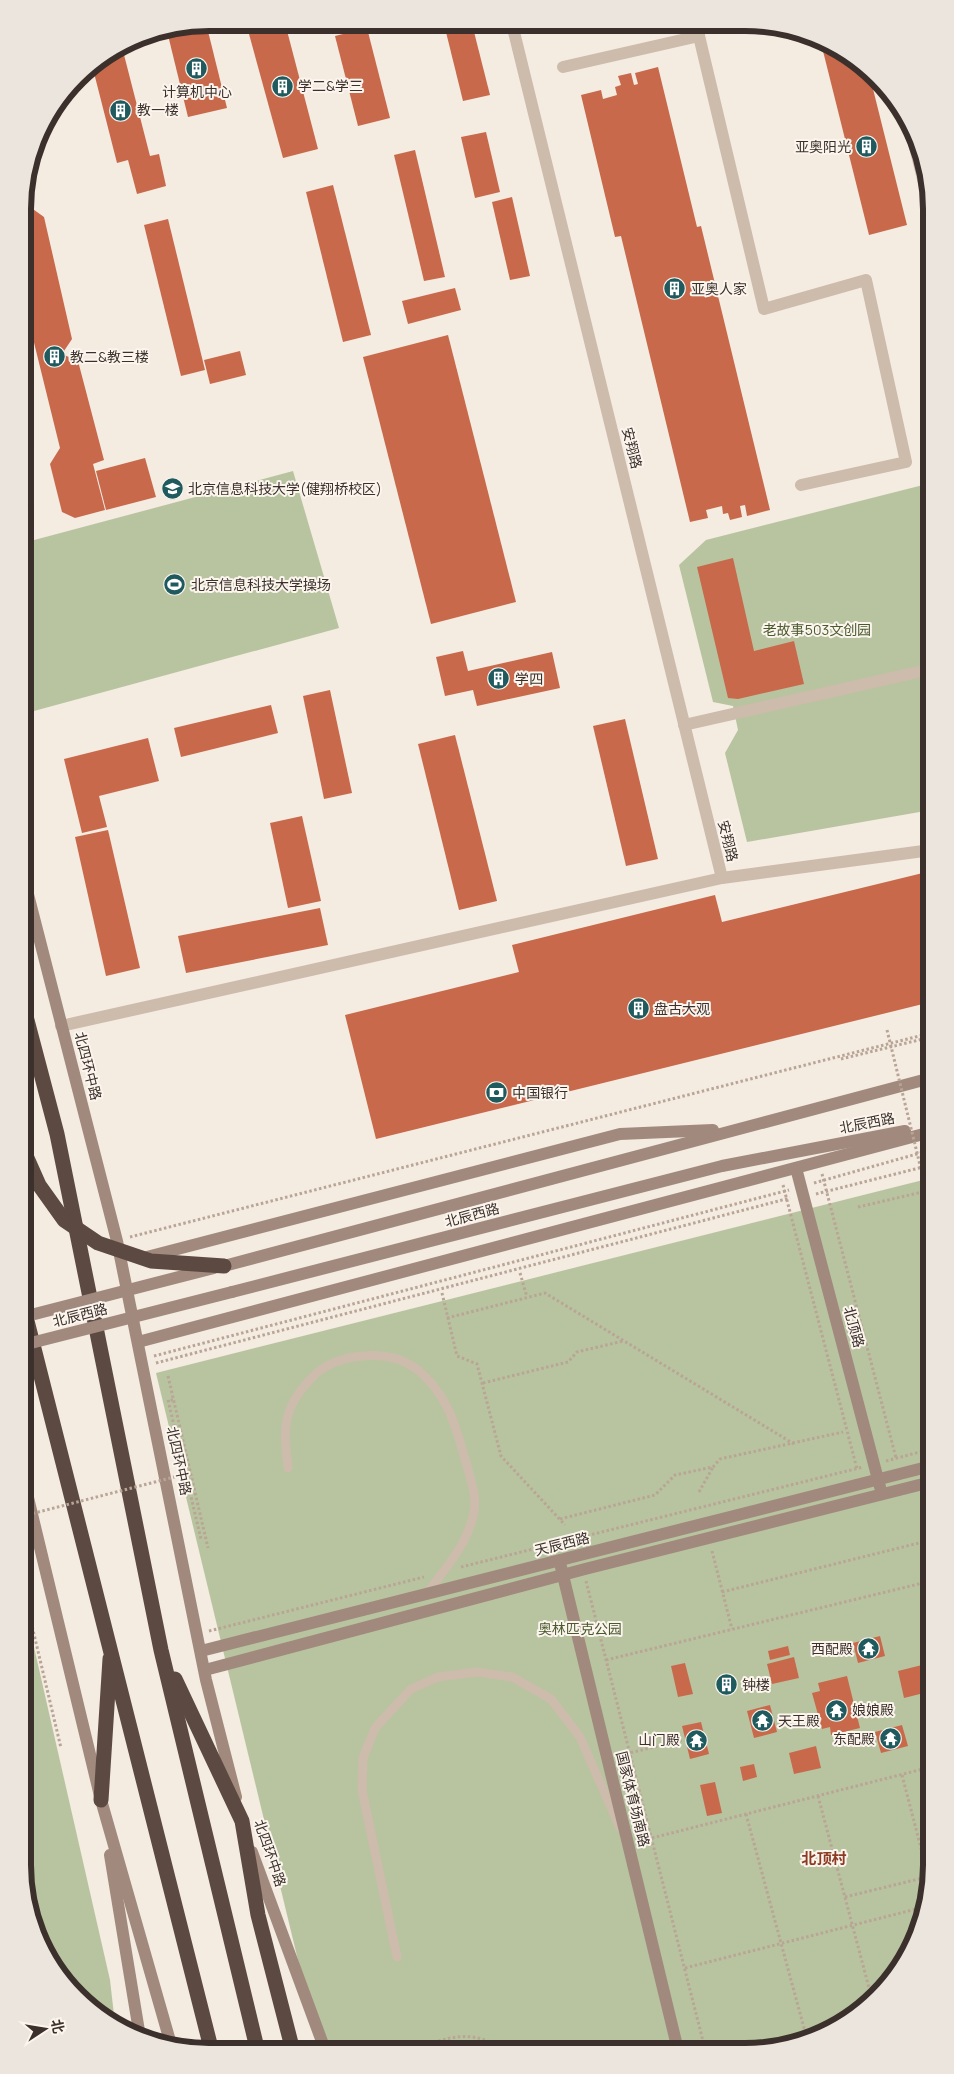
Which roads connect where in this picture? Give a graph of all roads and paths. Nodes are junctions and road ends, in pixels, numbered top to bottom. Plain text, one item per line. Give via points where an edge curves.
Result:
1 (514, 31) edge
2 (698, 31) edge
3 (563, 67) dead end
4 (801, 485) dead end
5 (923, 672) edge
6 (684, 725) junction
7 (923, 851) edge
8 (722, 878) junction
9 (31, 907) edge
10 (61, 1026) junction
11 (887, 1030) dead end
12 (31, 1035) edge
13 (923, 1035) edge
14 (923, 1038) edge
15 (891, 1047) junction
16 (841, 1059) dead end
17 (923, 1080) edge
18 (923, 1128) edge
19 (738, 1129) junction
20 (923, 1134) edge
21 (923, 1152) edge
22 (818, 1162) junction
23 (31, 1167) edge
24 (923, 1167) edge
25 (923, 1167) edge
26 (796, 1168) junction
27 (779, 1172) junction
28 (923, 1179) edge
29 (823, 1181) junction
30 (852, 1185) junction
31 (840, 1188) dead end
32 (785, 1191) junction
33 (801, 1191) junction
34 (826, 1192) junction
35 (854, 1192) dead end
36 (923, 1192) edge
37 (787, 1198) junction
38 (858, 1207) dead end
39 (117, 1241) junction
40 (122, 1264) junction
41 (224, 1266) junction
42 (520, 1273) dead end
43 (442, 1293) dead end
44 (528, 1297) junction
45 (31, 1315) edge
46 (447, 1318) junction
47 (31, 1336) edge
48 (624, 1340) junction
49 (138, 1342) junction
50 (31, 1343) edge
51 (147, 1362) junction
52 (168, 1376) dead end
53 (483, 1383) junction
54 (174, 1400) junction
55 (843, 1432) dead end
56 (794, 1444) junction
57 (923, 1452) edge
58 (896, 1458) junction
59 (874, 1464) junction
60 (713, 1467) junction
61 (288, 1468) dead end
62 (857, 1468) junction
63 (923, 1468) edge
64 (186, 1474) junction
65 (900, 1474) junction
66 (879, 1480) junction
67 (861, 1484) junction
68 (923, 1484) edge
69 (699, 1492) dead end
70 (882, 1494) junction
71 (31, 1510) edge
72 (31, 1514) edge
73 (560, 1519) junction
74 (565, 1524) dead end
75 (577, 1538) junction
76 (201, 1539) dead end
77 (923, 1542) edge
78 (208, 1548) dead end
79 (712, 1551) dead end
80 (581, 1555) junction
81 (559, 1560) junction
82 (585, 1569) junction
83 (443, 1572) junction
84 (563, 1575) junction
85 (923, 1583) edge
86 (722, 1592) junction
87 (426, 1594) junction
88 (31, 1622) edge
89 (732, 1629) junction
90 (198, 1633) junction
91 (110, 1645) junction
92 (162, 1650) junction
93 (201, 1651) junction
94 (606, 1660) junction
95 (204, 1670) junction
96 (683, 1740) dead end
97 (61, 1748) dead end
98 (631, 1752) junction
99 (608, 1758) junction
100 (923, 1769) edge
101 (902, 1775) junction
102 (818, 1796) junction
103 (101, 1800) junction
104 (746, 1814) junction
105 (242, 1821) junction
106 (652, 1838) junction
107 (923, 1851) edge
108 (631, 1854) junction
109 (922, 1878) edge
110 (845, 1897) junction
111 (917, 1909) edge
112 (853, 1925) junction
113 (781, 1943) junction
114 (397, 1957) dead end
115 (685, 1968) junction
116 (870, 1992) edge
117 (138, 2028) edge
118 (805, 2032) edge
119 (169, 2038) edge
120 (210, 2043) edge
121 (256, 2043) edge
122 (291, 2043) edge
123 (323, 2043) edge
124 (433, 2043) edge
125 (492, 2043) edge
126 (676, 2043) edge
127 (703, 2043) edge

1 - 6 street, 安翔路
2 - 3 street
2 - 4 street via 764,309 866,280 906,462
5 - 6 street
6 - 8 street, 安翔路
7 - 8 street
8 - 10 street
9 - 10 street, 北四环中路
10 - 39 street, 北四环中路
11 - 15 path, bridge
12 - 92 highway via 57,1134
13 - 39 path
14 - 15 path
15 - 16 path
15 - 28 path, bridge
17 - 19 street, 北辰西路
18 - 50 street, 北辰西路, bridge via 722,1166
19 - 40 street, 北辰西路 via 620,1134
19 - 41 street, 北辰西路
20 - 22 street, 北辰西路
21 - 29 path
22 - 26 street, 北辰西路
22 - 29 path
23 - 41 highway, bridge via 39,1185 64,1220 98,1243 151,1261
24 - 30 path
25 - 34 path
26 - 27 street, 北辰西路
26 - 33 street, 北顶路
27 - 32 path
27 - 49 street, 北辰西路
29 - 33 path
29 - 34 path
30 - 31 path
30 - 35 path
32 - 33 path
32 - 37 path
32 - 51 path
33 - 34 path
33 - 37 path
33 - 59 street, 北顶路
34 - 58 path
36 - 38 path
37 - 51 path
37 - 62 path
39 - 40 street, 北四环中路
40 - 49 street, 北四环中路
41 - 45 street, 北辰西路, bridge
42 - 44 path
43 - 46 path
44 - 46 path
44 - 48 path via 545,1293
46 - 53 path via 457,1356 477,1364
47 - 91 highway
48 - 53 path via 576,1352 568,1362
48 - 56 path
49 - 51 street, 北四环中路
51 - 90 street, 北四环中路
52 - 54 path
53 - 73 path via 501,1456
54 - 64 path via 168,1400
54 - 78 path
55 - 56 path
56 - 60 path via 720,1459
57 - 58 path
58 - 59 path
58 - 65 path
59 - 62 path
59 - 66 street, 北顶路
60 - 69 path
60 - 73 path via 675,1475 655,1495
61 - 83 lane via 285,1434 290,1408 303,1388 324,1368 350,1358 374,1355 396,1358 418,1370 450,1409 474,1494 473,1514 465,1536
62 - 67 path
62 - 75 path
63 - 65 street, 天辰西路
64 - 72 path, bridge
64 - 76 path
65 - 66 street, 天辰西路
66 - 67 street, 天辰西路
66 - 70 street, 北顶路
67 - 80 street, 天辰西路
68 - 70 street
70 - 82 street
71 - 103 street
73 - 74 path
75 - 80 path
75 - 83 path
77 - 86 path
79 - 86 path
80 - 81 street, 天辰西路
81 - 84 street, 国家体育场南路
81 - 87 street, 天辰西路
82 - 84 street
82 - 94 path
83 - 87 lane
83 - 90 path
84 - 95 street
84 - 99 street, 国家体育场南路
85 - 89 path
86 - 89 path
87 - 93 street, 天辰西路
88 - 97 path
89 - 94 path
90 - 93 street, 北四环中路
91 - 103 highway
91 - 120 highway
92 - 105 highway
92 - 121 highway
93 - 95 street, 北四环中路
94 - 98 path
95 - 105 street, 北四环中路
96 - 98 path
98 - 99 path
98 - 106 path
99 - 108 street, 国家体育场南路
100 - 101 path
101 - 102 path
101 - 107 path
102 - 104 path
102 - 110 path
103 - 117 street
103 - 119 street
104 - 106 path
104 - 113 path
105 - 122 highway via 258,1915
105 - 123 street, 北四环中路
106 - 115 path
108 - 114 lane via 580,1737 551,1699 512,1677 477,1672 438,1677 411,1689 393,1706 375,1728 363,1758 362,1790
108 - 126 street, 国家体育场南路
109 - 110 path
110 - 112 path
111 - 112 path
112 - 113 path
112 - 116 path
113 - 115 path
113 - 118 path
115 - 127 path
124 - 125 path via 467,2036

